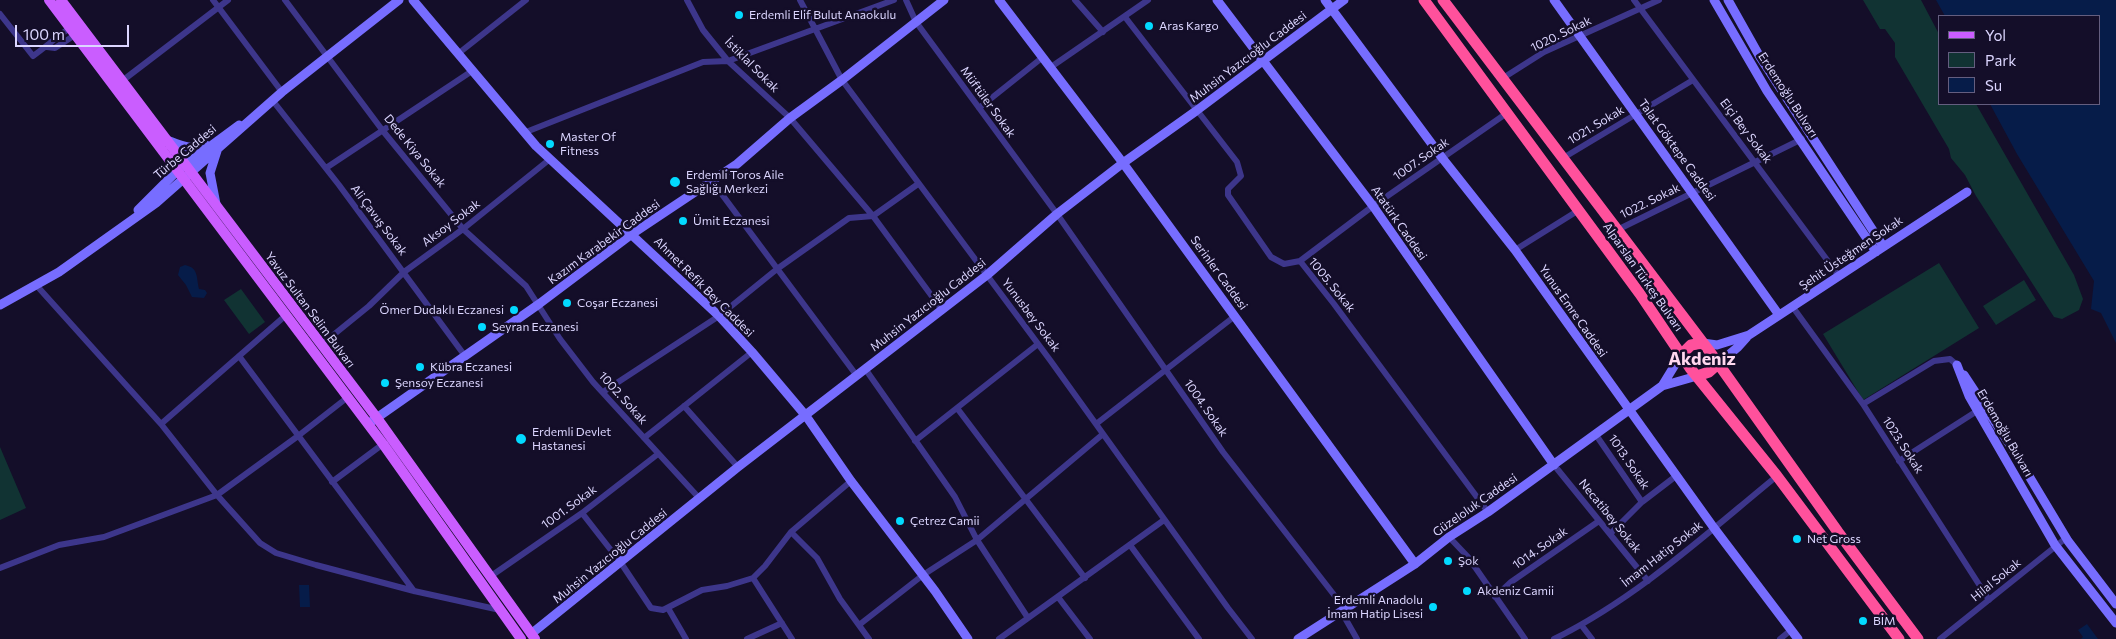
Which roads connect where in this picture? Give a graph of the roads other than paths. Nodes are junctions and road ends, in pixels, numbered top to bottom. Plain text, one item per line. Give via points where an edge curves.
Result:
1 (49, 0) edge
2 (61, 0) edge
3 (213, 0) edge
4 (228, 0) edge
5 (285, 0) edge
6 (399, 0) edge
7 (414, 0) edge
8 (526, 0) edge
9 (687, 0) edge
10 (800, 0) edge
11 (894, 0) edge
12 (906, 0) edge
13 (944, 0) edge
14 (999, 0) edge
15 (1075, 0) edge
16 (1148, 0) edge
17 (1217, 0) edge
18 (1325, 0) edge
19 (1344, 0) edge
20 (1424, 0) edge
21 (1443, 0) edge
22 (1554, 0) edge
23 (1634, 0) edge
24 (1659, 0) edge
25 (1714, 0) edge
26 (1728, 0) edge
27 (218, 8) junction
28 (1332, 9) junction
29 (1640, 9) junction
30 (0, 14) edge
31 (1125, 17) junction
32 (916, 22) junction
33 (814, 29) junction
34 (72, 31) junction
35 (1102, 32) junction
36 (1580, 37) junction
37 (459, 53) junction
38 (328, 56) junction
39 (1043, 57) junction
40 (728, 61) junction
41 (1263, 62) junction
42 (1051, 68) junction
43 (472, 70) junction
44 (1502, 78) junction
45 (842, 80) junction
46 (1693, 80) junction
47 (122, 81) junction
48 (282, 92) junction
49 (273, 101) junction
50 (979, 108) junction
51 (1196, 111) junction
52 (1507, 112) junction
53 (1636, 114) junction
54 (790, 118) junction
55 (383, 130) junction
56 (526, 132) junction
57 (1802, 139) junction
58 (167, 140) junction
59 (218, 140) junction
60 (217, 150) junction
61 (1563, 158) junction
62 (550, 159) junction
63 (1443, 159) junction
64 (1755, 162) junction
65 (1124, 163) junction
66 (326, 168) junction
67 (185, 171) junction
68 (712, 181) junction
69 (918, 184) junction
70 (1692, 192) junction
71 (1967, 192) dead end
72 (217, 206) junction
73 (1373, 206) junction
74 (1579, 210) junction
75 (1057, 214) junction
76 (874, 216) junction
77 (463, 228) junction
78 (1616, 230) junction
79 (632, 234) junction
80 (1880, 249) junction
81 (1515, 250) junction
82 (1300, 261) junction
83 (777, 269) junction
84 (404, 272) junction
85 (987, 275) junction
86 (1839, 276) junction
87 (37, 286) junction
88 (540, 304) junction
89 (0, 305) edge
90 (1792, 306) junction
91 (942, 310) junction
92 (1779, 315) junction
93 (285, 316) junction
94 (719, 316) junction
95 (1235, 316) junction
96 (1748, 335) junction
97 (1703, 343) junction
98 (1038, 344) junction
99 (321, 345) junction
100 (752, 352) junction
101 (1682, 355) junction
102 (239, 356) junction
103 (465, 356) junction
104 (1718, 363) junction
105 (1956, 365) junction
106 (1165, 369) junction
107 (866, 370) junction
108 (857, 376) junction
109 (1697, 376) junction
110 (1662, 386) junction
111 (602, 392) junction
112 (348, 397) junction
113 (1862, 404) junction
114 (684, 406) junction
115 (958, 408) junction
116 (1630, 411) junction
117 (1978, 411) junction
118 (806, 416) junction
119 (372, 421) junction
120 (161, 424) junction
121 (1096, 424) junction
122 (1103, 434) junction
123 (1596, 435) junction
124 (298, 436) junction
125 (644, 438) junction
126 (915, 441) junction
127 (383, 444) junction
128 (658, 454) junction
129 (1899, 460) junction
130 (1554, 465) junction
131 (738, 467) junction
132 (1676, 476) junction
133 (1777, 476) junction
134 (851, 481) junction
135 (332, 482) junction
136 (217, 495) junction
137 (1026, 498) junction
138 (700, 499) junction
139 (1642, 502) junction
140 (1488, 512) junction
141 (582, 513) junction
142 (1164, 520) junction
143 (1599, 520) junction
144 (1714, 528) junction
145 (791, 532) junction
146 (1610, 534) junction
147 (1449, 537) junction
148 (2066, 538) junction
149 (977, 540) junction
150 (1130, 545) junction
151 (2055, 545) junction
152 (621, 563) junction
153 (1415, 564) junction
154 (0, 568) edge
155 (923, 575) junction
156 (491, 576) junction
157 (753, 578) junction
158 (1085, 578) junction
159 (1648, 581) junction
160 (414, 591) junction
161 (1058, 597) junction
162 (1496, 597) junction
163 (1990, 600) junction
164 (2116, 604) edge
165 (668, 608) junction
166 (500, 610) junction
167 (1343, 610) junction
168 (1028, 618) junction
169 (782, 623) junction
170 (2116, 623) edge
171 (859, 625) junction
172 (1582, 626) junction
173 (1791, 630) junction
174 (533, 637) edge
175 (521, 639) edge
176 (686, 639) edge
177 (746, 639) edge
178 (792, 639) edge
179 (869, 639) edge
180 (968, 639) edge
181 (999, 639) edge
182 (1090, 639) edge
183 (1199, 639) edge
184 (1252, 639) edge
185 (1298, 639) edge
186 (1357, 639) edge
187 (1525, 639) edge
188 (1554, 639) edge
189 (1592, 639) edge
190 (1780, 639) edge
191 (1798, 639) edge
192 (1899, 639) edge
193 (1918, 639) edge
194 (1940, 639) edge

1 - 34 main road, Yavuz Sultan Selim Bulvarı
2 - 47 main road, Yavuz Sultan Selim Bulvarı
3 - 27 street
4 - 27 street
5 - 38 street, Dede Kiya Sokak
6 - 38 street, Türbe Caddesi
7 - 37 street, Ahmet Refik Bey Caddesi
8 - 37 street
9 - 40 street, İstiklal Sokak via 703,30
10 - 33 street, Yunusbey Sokak
11 - 33 street
12 - 32 street, Müftüler Sokak
13 - 32 street, Kazım Karabekir Caddesi
14 - 39 street, Serinler Caddesi
15 - 35 street
16 - 31 street
17 - 41 street, Atatürk Caddesi
18 - 28 street, Yunus Emre Caddesi
19 - 28 street, Muhsin Yazıcıoğlu Caddesi
20 - 52 highway, Alparslan Türkeş Bulvarı
21 - 44 highway, Alparslan Türkeş Bulvarı
22 - 36 street, Talat Göktepe Caddesi
23 - 29 street, Elçi Bey Sokak
24 - 29 street, 1020. Sokak
25 - 57 street, Erdemoğlu Bulvarı via 1767,90
26 - 80 street, Erdemoğlu Bulvarı via 1760,58
27 - 47 street
27 - 48 street
28 - 41 street, Muhsin Yazıcıoğlu Caddesi
28 - 63 street, Yunus Emre Caddesi
29 - 36 street, 1020. Sokak
29 - 46 street, Elçi Bey Sokak
30 - 34 street via 33,56 47,47 50,41
31 - 35 street
31 - 51 street, 1005. Sokak
32 - 45 street, Kazım Karabekir Caddesi
32 - 50 street, Müftüler Sokak
33 - 40 street
33 - 45 street, Yunusbey Sokak
34 - 67 main road, Yavuz Sultan Selim Bulvarı
35 - 42 street
36 - 44 street, 1020. Sokak via 1544,52
36 - 53 street, Talat Göktepe Caddesi
37 - 43 street, Ahmet Refik Bey Caddesi
38 - 48 street, Türbe Caddesi
38 - 55 street, Dede Kiya Sokak
39 - 42 street, Serinler Caddesi
39 - 50 street
40 - 54 street, İstiklal Sokak
40 - 56 street via 703,62
41 - 51 street, Muhsin Yazıcıoğlu Caddesi
41 - 73 street, Atatürk Caddesi
42 - 65 street, Serinler Caddesi
43 - 55 street
43 - 56 street, Ahmet Refik Bey Caddesi
44 - 61 highway, Alparslan Türkeş Bulvarı
45 - 54 street, Kazım Karabekir Caddesi
45 - 69 street, Yunusbey Sokak
46 - 53 street, 1021. Sokak
46 - 64 street, Elçi Bey Sokak
47 - 58 main road, Yavuz Sultan Selim Bulvarı
48 - 49 street, Türbe Caddesi
49 - 59 street, Türbe Caddesi
49 - 60 street, Türbe Caddesi
49 - 66 street, Ali Çavuş Sokak
50 - 75 street, Müftüler Sokak
51 - 65 street, Muhsin Yazıcıoğlu Caddesi
51 - 82 street, 1005. Sokak via 1237,162 1241,176 1228,189 1228,194 1255,234 1271,257 1284,264
52 - 63 street, 1007. Sokak
52 - 74 highway, Alparslan Türkeş Bulvarı
53 - 61 street, 1021. Sokak
53 - 70 street, Talat Göktepe Caddesi
54 - 68 street, Kazım Karabekir Caddesi
54 - 76 street, İstiklal Sokak
55 - 66 street
55 - 77 street, Dede Kiya Sokak
56 - 62 street, Ahmet Refik Bey Caddesi
57 - 64 street, 1022. Sokak
57 - 80 street, Erdemoğlu Bulvarı
58 - 59 street via 198,148
58 - 67 main road, Yavuz Sultan Selim Bulvarı
59 - 67 street, Türbe Caddesi
60 - 67 street, Türbe Caddesi
60 - 72 street via 210,173
61 - 78 highway, Alparslan Türkeş Bulvarı
62 - 77 street, Aksoy Sokak
62 - 79 street, Ahmet Refik Bey Caddesi
63 - 73 street, 1007. Sokak
63 - 81 street, Yunus Emre Caddesi
64 - 70 street, 1022. Sokak
64 - 86 street, Elçi Bey Sokak
65 - 75 street, Muhsin Yazıcıoğlu Caddesi
65 - 95 street, Serinler Caddesi
66 - 84 street, Ali Çavuş Sokak
67 - 72 main road, Yavuz Sultan Selim Bulvarı
67 - 87 street, Türbe Caddesi via 118,230
67 - 93 main road, Yavuz Sultan Selim Bulvarı
68 - 79 street, Kazım Karabekir Caddesi
68 - 83 street
69 - 76 street
69 - 85 street, Yunusbey Sokak
70 - 78 street, 1022. Sokak
70 - 92 street, Talat Göktepe Caddesi
71 - 80 street, Şehit Üsteğmen Sokak
72 - 99 main road, Yavuz Sultan Selim Bulvarı
73 - 82 street, 1007. Sokak
73 - 130 street, Atatürk Caddesi
74 - 81 street
74 - 101 highway, Alparslan Türkeş Bulvarı
75 - 85 street, Muhsin Yazıcıoğlu Caddesi
75 - 106 street, 1004. Sokak
76 - 83 street via 849,218
76 - 91 street, İstiklal Sokak
77 - 84 street, Aksoy Sokak
77 - 88 street, Dede Kiya Sokak via 526,286
78 - 97 highway, Alparslan Türkeş Bulvarı
79 - 88 street, Kazım Karabekir Caddesi
79 - 94 street, Ahmet Refik Bey Caddesi
80 - 86 street, Şehit Üsteğmen Sokak
81 - 116 street, Yunus Emre Caddesi
82 - 140 street, 1005. Sokak
83 - 94 street
83 - 108 street
84 - 99 street, Aksoy Sokak
84 - 103 street, Ali Çavuş Sokak
85 - 91 street, Muhsin Yazıcıoğlu Caddesi
85 - 98 street, Yunusbey Sokak
86 - 90 street, Şehit Üsteğmen Sokak
87 - 89 street, Türbe Caddesi
87 - 120 street
88 - 103 street, Kazım Karabekir Caddesi
88 - 111 street, 1002. Sokak via 560,339
90 - 92 street, Şehit Üsteğmen Sokak
90 - 113 street, 1023. Sokak
91 - 107 street, Muhsin Yazıcıoğlu Caddesi
92 - 96 street, Şehit Üsteğmen Sokak
93 - 102 street
93 - 112 main road, Yavuz Sultan Selim Bulvarı
94 - 100 street, Ahmet Refik Bey Caddesi
94 - 111 street
95 - 106 street
95 - 153 street, Serinler Caddesi
96 - 97 street, Şehit Üsteğmen Sokak via 1717,346
96 - 104 street, Şehit Üsteğmen Sokak
97 - 101 highway via 1691,345
97 - 104 highway, Alparslan Türkeş Bulvarı
98 - 115 street
98 - 121 street, Yunusbey Sokak
99 - 119 main road, Yavuz Sultan Selim Bulvarı
100 - 114 street
100 - 118 street, Ahmet Refik Bey Caddesi
101 - 109 highway, Alparslan Türkeş Bulvarı
101 - 110 street, Güzeloluk Caddesi
102 - 120 street
102 - 124 street
103 - 119 street, Kazım Karabekir Caddesi
104 - 109 highway via 1709,372
104 - 193 highway, Alparslan Türkeş Bulvarı
105 - 113 street via 1950,359 1934,361
105 - 117 street, Erdemoğlu Bulvarı via 1968,396
105 - 148 street, Erdemoğlu Bulvarı via 1994,420
106 - 121 street
106 - 167 street, 1004. Sokak via 1223,452
107 - 108 street, Muhsin Yazıcıoğlu Caddesi
107 - 126 street
108 - 118 street, Muhsin Yazıcıoğlu Caddesi
109 - 110 street, Güzeloluk Caddesi
109 - 133 highway, Alparslan Türkeş Bulvarı
110 - 116 street, Güzeloluk Caddesi
111 - 125 street, 1002. Sokak
112 - 119 main road, Yavuz Sultan Selim Bulvarı
112 - 124 street
113 - 129 street, 1023. Sokak
114 - 125 street
114 - 131 street
115 - 126 street
115 - 137 street
116 - 123 street, Güzeloluk Caddesi
116 - 132 street, Yunus Emre Caddesi
117 - 129 street
117 - 151 street, Erdemoğlu Bulvarı
118 - 131 street, Muhsin Yazıcıoğlu Caddesi
118 - 134 street, Ahmet Refik Bey Caddesi
119 - 127 main road, Yavuz Sultan Selim Bulvarı
119 - 156 main road, Yavuz Sultan Selim Bulvarı
120 - 136 street
121 - 122 street, Yunusbey Sokak
122 - 137 street
122 - 142 street, Yunusbey Sokak
123 - 130 street, Güzeloluk Caddesi
123 - 139 street, 1013. Sokak
124 - 135 street
124 - 136 street
125 - 128 street, 1002. Sokak
126 - 149 street via 955,497
127 - 135 street
127 - 166 main road, Yavuz Sultan Selim Bulvarı
128 - 138 street, 1002. Sokak
128 - 141 street, 1001. Sokak
129 - 163 street, 1023. Sokak
130 - 140 street, Güzeloluk Caddesi
130 - 143 street, Necatibey Sokak
131 - 138 street, Muhsin Yazıcıoğlu Caddesi
132 - 139 street
132 - 144 street, Yunus Emre Caddesi
133 - 144 street, İmam Hatip Sokak
133 - 192 highway, Alparslan Türkeş Bulvarı
134 - 145 street
134 - 155 street, Ahmet Refik Bey Caddesi
135 - 160 street
136 - 154 street via 104,537 59,545
136 - 160 street via 260,543 276,553
137 - 149 street
137 - 158 street
138 - 152 street, Muhsin Yazıcıoğlu Caddesi
139 - 146 street
140 - 147 street, Güzeloluk Caddesi
141 - 152 street
141 - 156 street, 1001. Sokak
142 - 150 street
142 - 184 street, Yunusbey Sokak
143 - 146 street, Necatibey Sokak
143 - 162 street, 1014. Sokak via 1511,582
144 - 159 street, İmam Hatip Sokak
144 - 173 street, Yunus Emre Caddesi
145 - 157 street
145 - 171 street via 817,558
146 - 159 street, Necatibey Sokak
147 - 153 street, Güzeloluk Caddesi
147 - 162 street via 1468,557
148 - 151 street, Hilal Sokak
148 - 164 street, Erdemoğlu Bulvarı
149 - 155 street
149 - 168 street
150 - 158 street
150 - 183 street
151 - 163 street, Hilal Sokak
151 - 170 street, Erdemoğlu Bulvarı
152 - 165 street via 651,608
152 - 174 street, Muhsin Yazıcıoğlu Caddesi
153 - 167 street, Güzeloluk Caddesi
155 - 171 street
155 - 180 street, Ahmet Refik Bey Caddesi
156 - 174 main road, Yavuz Sultan Selim Bulvarı
157 - 165 street via 702,590
157 - 169 street
158 - 161 street
159 - 172 street, İmam Hatip Sokak
160 - 166 street
161 - 168 street
161 - 182 street
162 - 187 street
163 - 194 street, Hilal Sokak
165 - 176 street
166 - 175 main road, Yavuz Sultan Selim Bulvarı
167 - 185 street, Güzeloluk Caddesi
167 - 186 street, 1004. Sokak
168 - 181 street
169 - 177 street
169 - 178 street
171 - 179 street
172 - 188 street, İmam Hatip Sokak
172 - 189 street
173 - 190 street
173 - 191 street, Yunus Emre Caddesi

